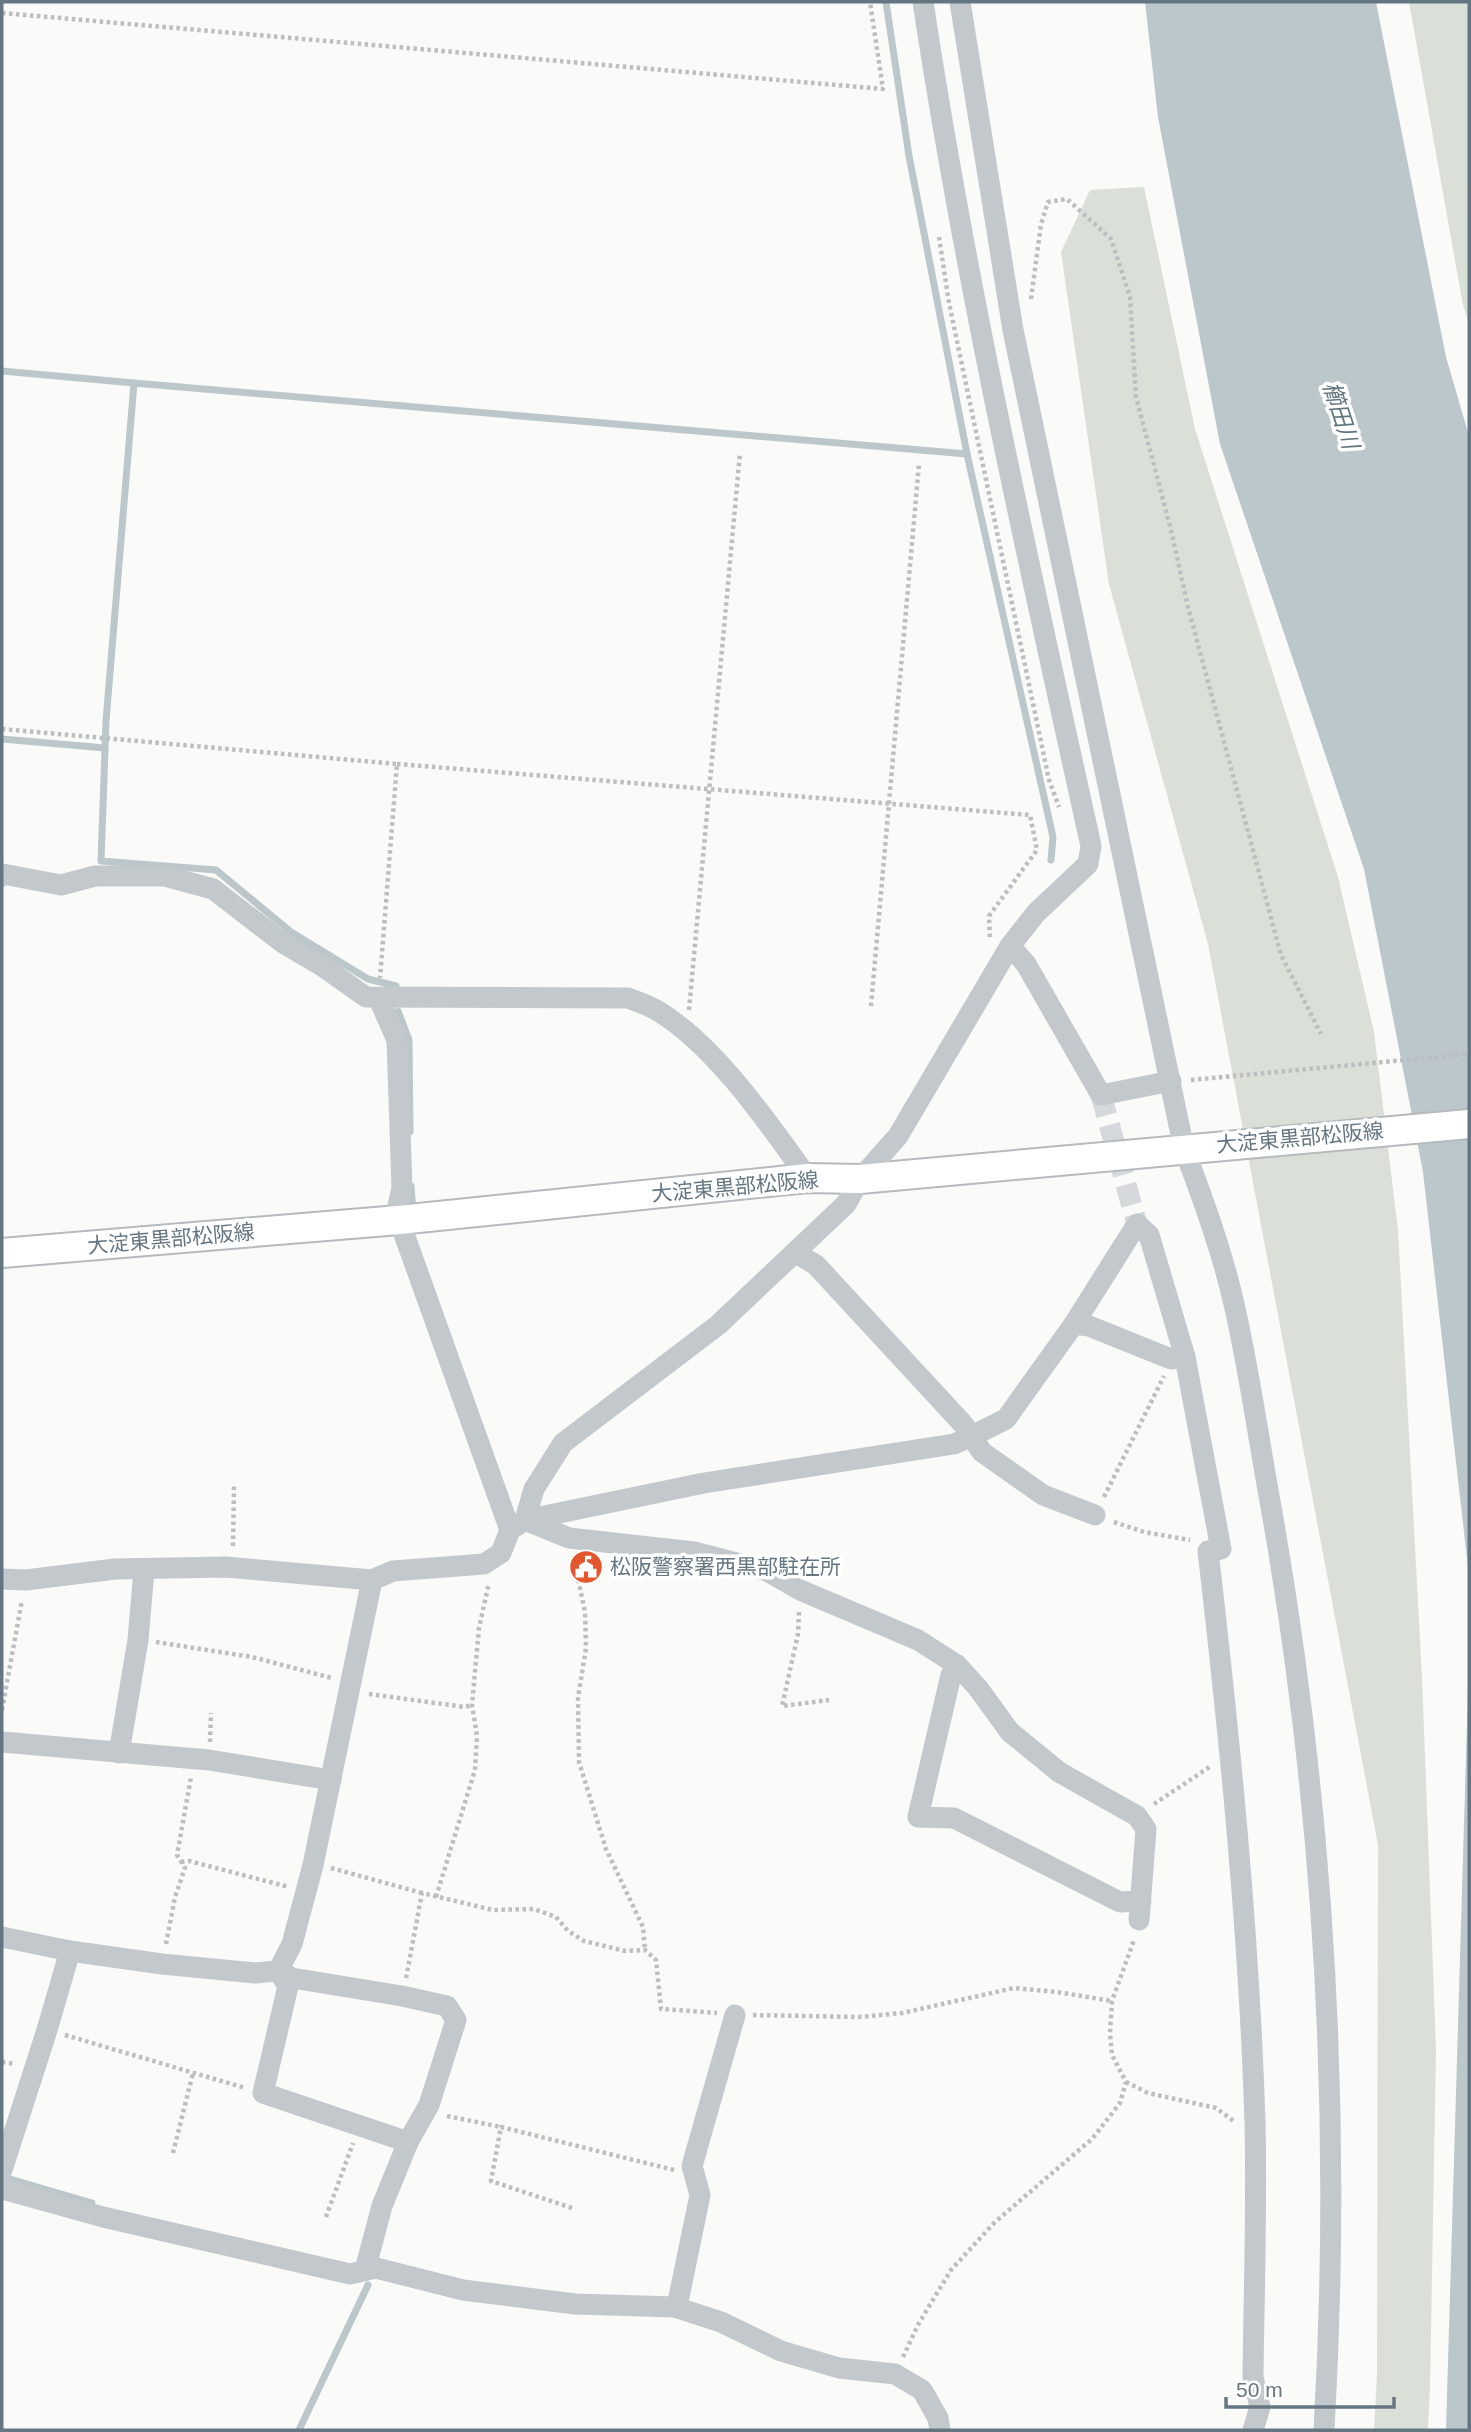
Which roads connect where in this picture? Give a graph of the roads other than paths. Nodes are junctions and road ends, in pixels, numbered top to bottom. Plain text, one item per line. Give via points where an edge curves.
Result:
1 (923, 2) edge
2 (960, 2) edge
3 (2, 876) edge
4 (1010, 946) junction
5 (379, 999) junction
6 (1178, 1081) junction
7 (1469, 1124) edge
8 (1192, 1148) junction
9 (808, 1178) junction
10 (860, 1179) junction
11 (409, 1219) junction
12 (2, 1253) edge
13 (796, 1253) junction
14 (1074, 1324) junction
15 (1178, 1358) junction
16 (972, 1436) junction
17 (1095, 1515) road end
18 (518, 1525) junction
19 (144, 1570) junction
20 (2, 1579) edge
21 (372, 1580) junction
22 (957, 1665) junction
23 (2, 1742) edge
24 (119, 1753) junction
25 (331, 1780) junction
26 (2, 1937) edge
27 (70, 1951) junction
28 (278, 1971) junction
29 (735, 2015) road end
30 (408, 2142) junction
31 (2, 2170) edge
32 (2, 2190) edge
33 (365, 2270) junction
34 (675, 2307) junction
35 (1324, 2429) edge
36 (940, 2430) edge
37 (1253, 2430) edge

1 - 4 street via 975,309 1091,845 1088,864
2 - 6 street via 1013,330
3 - 5 street via 61,885 95,876 165,876 214,888 283,943 366,997
4 - 6 street via 1026,964 1101,1095
4 - 10 street via 898,1136
5 - 9 street via 628,998 656,1010 687,1032 757,1107
5 - 11 street via 397,1040 402,1188 398,1206
6 - 8 street
7 - 8 main road, 大淀東黒部松阪線
8 - 10 main road, 大淀東黒部松阪線
8 - 35 street via 1234,1304 1297,1675 1322,1923 1329,2049 1331,2183
9 - 10 main road, 大淀東黒部松阪線
9 - 11 main road, 大淀東黒部松阪線
10 - 13 street via 846,1204
11 - 12 main road, 大淀東黒部松阪線
11 - 18 street
13 - 16 street via 816,1265
13 - 18 street via 718,1325 563,1443
14 - 15 street
14 - 15 street via 1137,1224 1149,1235
14 - 16 street via 1006,1419
15 - 37 street via 1221,1549 1208,1550 1246,1932 1255,2124 1254,2377 1260,2407
16 - 17 street via 982,1452 1042,1494
16 - 18 street via 954,1444 704,1483
18 - 21 street via 501,1553 484,1564 393,1571
18 - 22 street via 569,1538 694,1552 767,1571 800,1590 918,1640
19 - 20 street
19 - 21 street via 226,1567
19 - 24 street via 138,1640
21 - 25 street
22 - 22 street via 918,1817 954,1818 1140,1910 1146,1829 1137,1816 1059,1772 1010,1732
23 - 24 street
24 - 25 street via 194,1759
25 - 28 street via 292,1944
26 - 27 street
27 - 28 street via 254,1973
27 - 31 street
28 - 30 street via 288,1986 263,2093
28 - 30 street via 292,1978 447,2006 456,2020 429,2105
29 - 34 street via 692,2166 701,2195
30 - 33 street via 382,2206
32 - 33 street via 350,2274
33 - 34 street via 376,2268 463,2290 575,2304
34 - 36 street via 721,2322 781,2351 839,2368 895,2374 922,2390 939,2418

